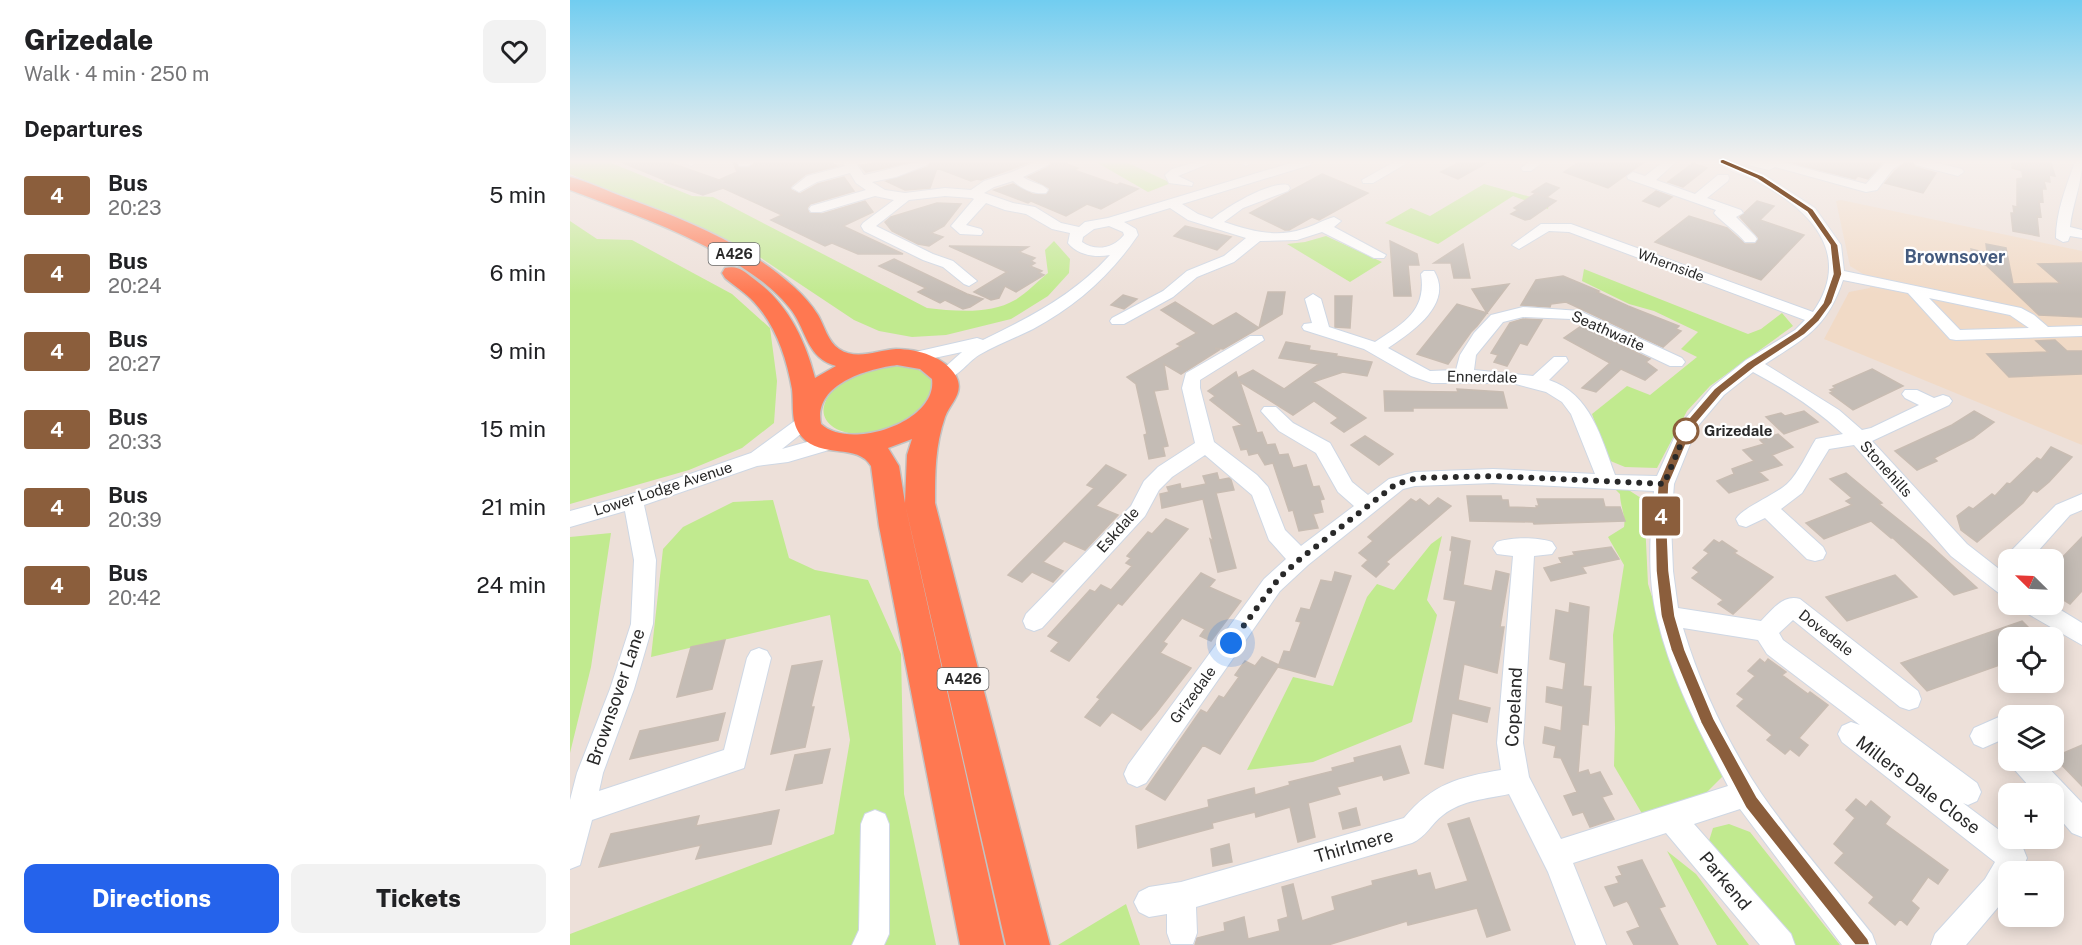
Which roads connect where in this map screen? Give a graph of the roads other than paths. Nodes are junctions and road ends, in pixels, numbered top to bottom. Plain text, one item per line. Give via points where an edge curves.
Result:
1 (587, 206) edge
2 (629, 206) edge
3 (826, 206) edge
4 (896, 206) edge
5 (974, 206) edge
6 (1008, 206) edge
7 (1166, 206) edge
8 (1169, 206) edge
9 (1176, 206) edge
10 (1237, 206) edge
11 (1711, 206) edge
12 (1805, 206) edge
13 (2066, 206) edge
14 (816, 209) dead end
15 (1110, 222) junction
16 (1215, 223) junction
17 (1080, 231) junction
18 (976, 232) dead end
19 (2082, 234) edge
20 (1257, 237) junction
21 (1130, 238) junction
22 (1750, 239) dead end
23 (1529, 243) dead end
24 (1090, 251) junction
25 (1379, 255) dead end
26 (1837, 274) junction
27 (1436, 280) dead end
28 (969, 281) dead end
29 (1912, 289) junction
30 (1073, 296) junction
31 (1313, 299) dead end
32 (1816, 319) junction
33 (1118, 321) dead end
34 (2082, 331) edge
35 (2044, 332) junction
36 (991, 340) junction
37 (1256, 340) dead end
38 (1377, 348) junction
39 (911, 358) junction
40 (1560, 361) dead end
41 (1676, 362) dead end
42 (866, 363) junction
43 (1752, 364) junction
44 (1425, 375) junction
45 (1464, 375) junction
46 (944, 376) junction
47 (1394, 377) dead end
48 (1538, 382) junction
49 (1911, 394) dead end
50 (1270, 411) dead end
51 (933, 412) junction
52 (806, 414) junction
53 (1858, 437) junction
54 (832, 442) junction
55 (864, 444) junction
56 (1204, 445) junction
57 (755, 459) junction
58 (1607, 480) junction
59 (1664, 484) junction
60 (633, 501) junction
61 (2082, 501) edge
62 (1368, 507) junction
63 (1767, 508) junction
64 (570, 519) edge
65 (1746, 519) dead end
66 (1524, 548) dead end
67 (2026, 549) edge
68 (1815, 553) dead end
69 (1300, 559) junction
70 (1998, 574) edge
71 (2049, 615) edge
72 (1668, 616) junction
73 (1034, 621) dead end
74 (1765, 632) junction
75 (2082, 635) edge
76 (759, 658) dead end
77 (1910, 699) dead end
78 (1851, 734) dead end
79 (2033, 771) edge
80 (1137, 774) dead end
81 (1516, 780) junction
82 (1968, 792) dead end
83 (1747, 793) junction
84 (581, 810) junction
85 (1671, 818) junction
86 (2082, 823) edge
87 (875, 824) dead end
88 (570, 855) edge
89 (1555, 855) junction
90 (1181, 897) junction
91 (1149, 902) dead end
92 (1182, 933) dead end
93 (1585, 943) edge
94 (867, 945) edge
95 (982, 945) edge
96 (1028, 945) edge
97 (1780, 945) edge
98 (1861, 945) edge
99 (1947, 945) edge

1 - 52 highway, A426 via 728,269 762,297 790,336 803,375
2 - 42 highway, A426 via 732,253 762,272 792,297 810,321 823,349
3 - 14 street
4 - 28 street via 872,221 869,228 948,264
5 - 18 street via 958,226
6 - 17 street via 1020,216
7 - 15 street
8 - 21 street via 1141,223
9 - 16 street via 1193,217
10 - 16 street
11 - 22 street via 1725,213
12 - 26 street via 1834,245
13 - 19 street via 2062,234
15 - 17 street
15 - 21 street via 1129,229
16 - 20 street
17 - 24 street via 1076,243
20 - 25 street via 1285,239 1328,224
20 - 33 street via 1235,255 1192,274 1148,313
21 - 24 street via 1112,250
21 - 30 street via 1109,267
23 - 32 street, Whernside via 1546,226 1570,228
24 - 30 street via 1088,267
26 - 29 street
26 - 32 street via 1827,303
27 - 38 street via 1418,319
29 - 35 street via 2015,310
29 - 35 street via 1956,334
30 - 36 street via 1024,327
31 - 38 street, Ennerdale via 1316,329
32 - 43 street
34 - 35 street
36 - 39 street
36 - 46 street via 962,358
37 - 56 street via 1192,377
38 - 44 street, Ennerdale
39 - 42 highway
39 - 46 highway via 926,361
40 - 48 street
41 - 45 street, Seathwaite via 1574,314 1522,312 1497,318 1468,355
42 - 52 highway via 829,381 815,393
43 - 53 street, Stonehills via 1833,414
43 - 59 street via 1718,391 1689,425
44 - 45 street, Ennerdale
44 - 47 street
45 - 48 street, Ennerdale via 1508,376
46 - 51 highway via 945,393
48 - 58 street, Ennerdale via 1579,409
49 - 53 street via 1939,403 1875,434
50 - 62 street via 1286,427 1323,448 1346,487
51 - 55 highway via 903,432
51 - 96 highway, A426 via 921,455 920,503
52 - 54 highway via 810,430
52 - 57 street, Lower Lodge Avenue
53 - 63 street via 1823,444 1795,488
53 - 70 street, Stonehills via 1959,550
54 - 55 highway
54 - 57 street, Lower Lodge Avenue via 788,455
55 - 95 highway, A426 via 877,452 885,466 894,526
56 - 69 street via 1261,492 1276,534
56 - 73 street, Eskdale via 1151,486 1138,511
57 - 60 street, Lower Lodge Avenue
58 - 59 street, Grizedale
58 - 62 street, Grizedale via 1417,478 1396,484
59 - 72 street via 1662,571
60 - 64 street, Lower Lodge Avenue
60 - 84 street, Brownsover Lane via 645,560 642,624
61 - 67 street via 2063,510
62 - 69 street, Grizedale
63 - 65 street
63 - 68 street
66 - 81 street, Copeland via 1510,743
69 - 80 street, Grizedale via 1272,585
71 - 75 street
72 - 74 street
72 - 83 street via 1708,723
74 - 77 street, Dovedale via 1792,606
74 - 82 street via 1775,647
76 - 84 street via 735,759
78 - 99 street, Millers Dale Close via 2013,858 1995,889
79 - 86 street
81 - 89 street, Copeland
81 - 90 street, Thirlmere via 1445,797 1412,830
83 - 85 street
83 - 98 street
84 - 88 street, Brownsover Lane
85 - 89 street
85 - 97 street, Parkend
87 - 94 street via 874,934
89 - 93 street, Copeland
90 - 91 street, Thirlmere
90 - 92 street

